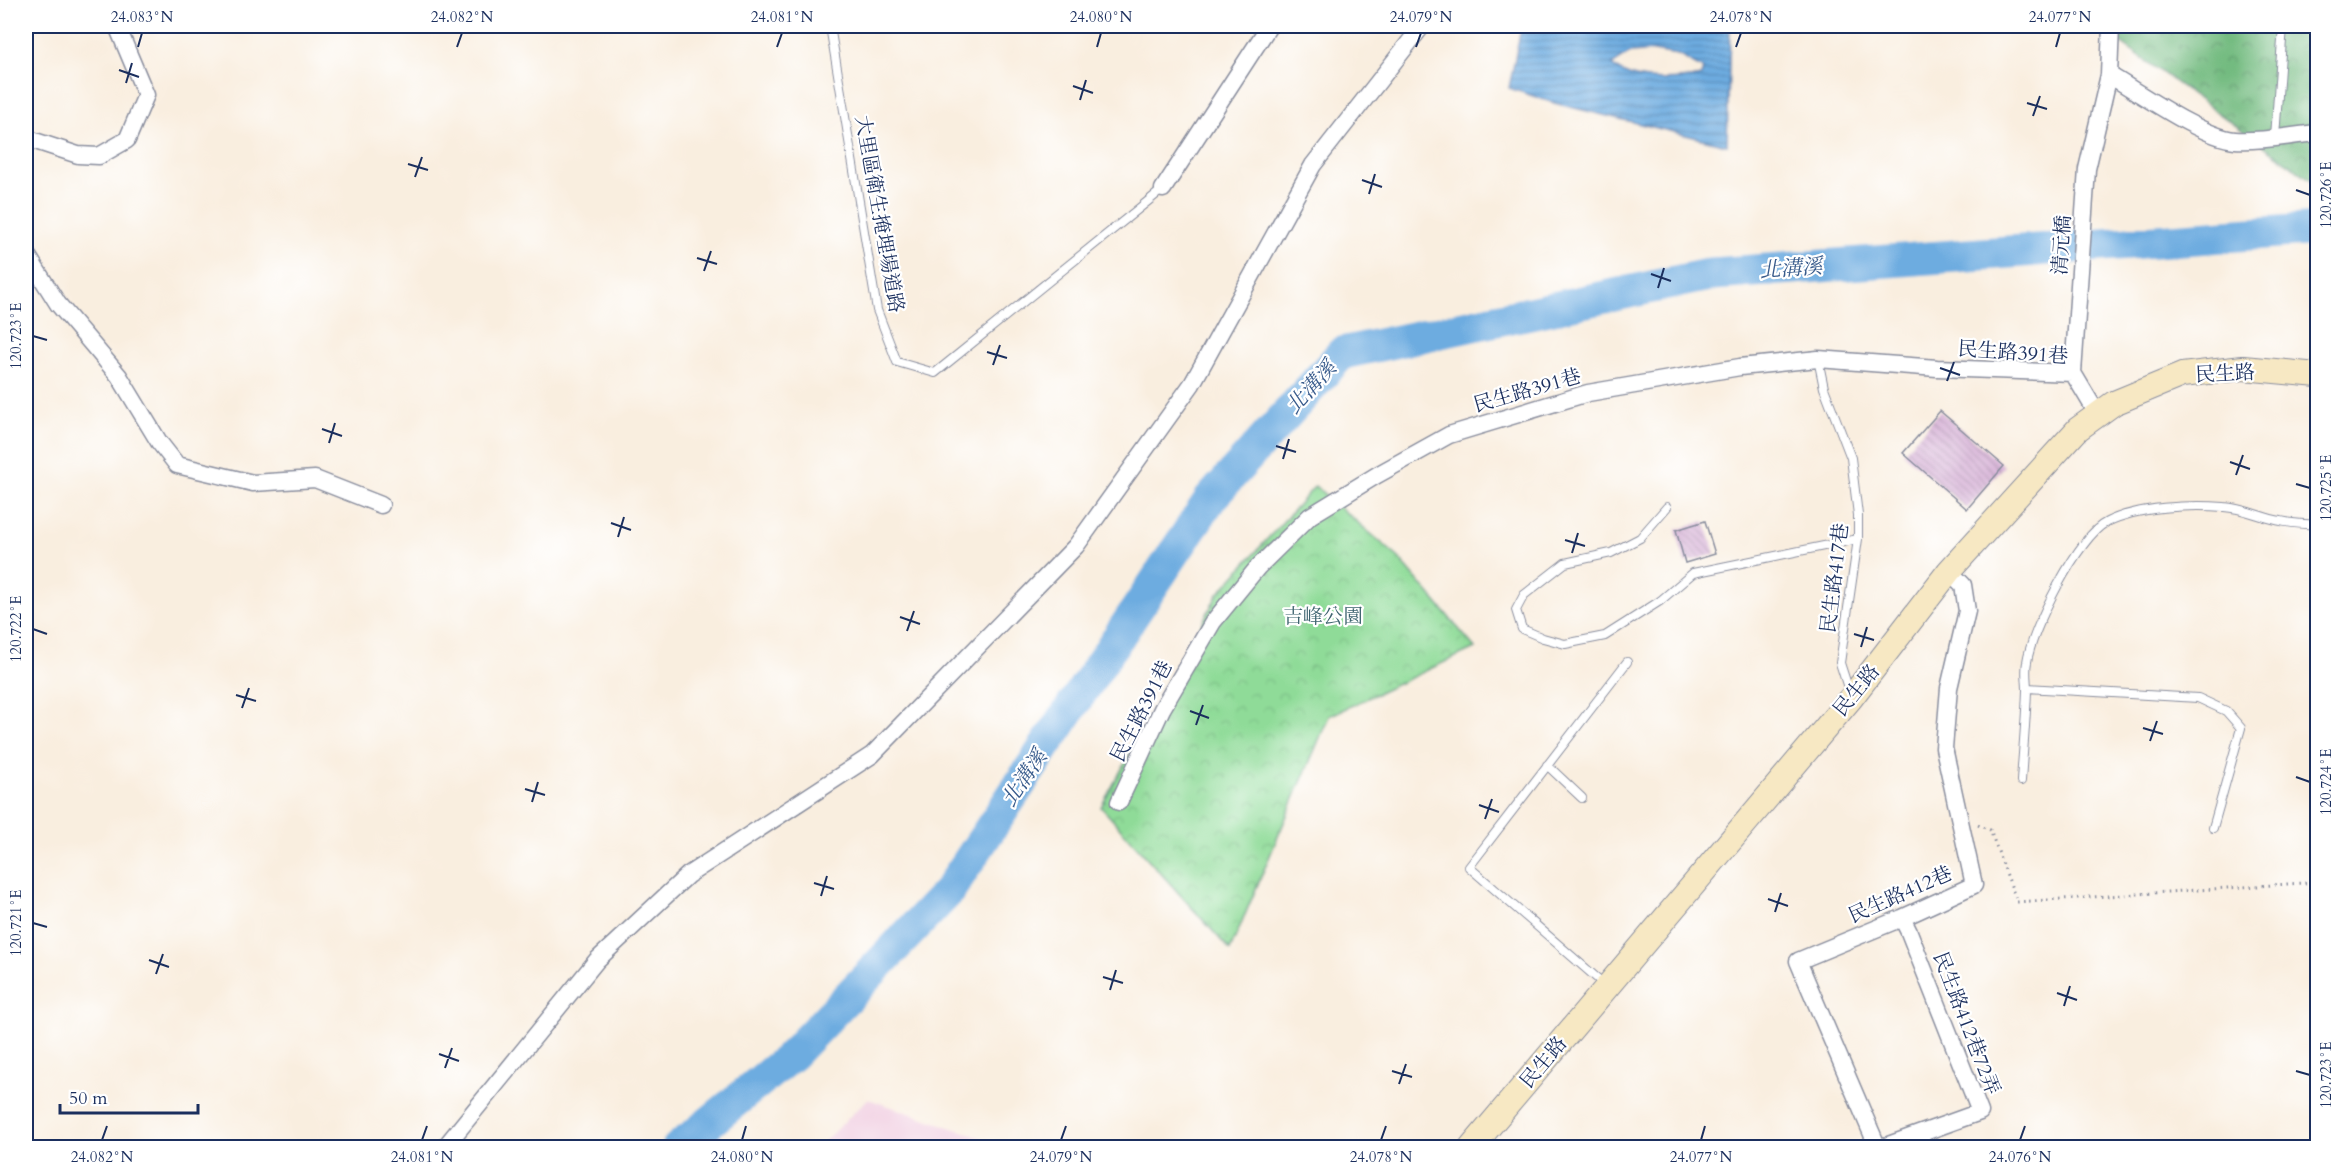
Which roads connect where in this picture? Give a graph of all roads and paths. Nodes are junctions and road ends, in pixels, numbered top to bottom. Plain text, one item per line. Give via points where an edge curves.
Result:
1 (117, 26) edge
2 (830, 26) edge
3 (1269, 26) edge
4 (1422, 26) edge
5 (2111, 26) edge
6 (2283, 26) edge
7 (2109, 75) junction
8 (2318, 133) edge
9 (2275, 137) junction
10 (26, 138) edge
11 (1163, 189) joint
12 (26, 253) edge
13 (1818, 359) junction
14 (2073, 373) junction
15 (2318, 375) edge
16 (2098, 415) junction
17 (381, 505) dead end
18 (1667, 507) dead end
19 (2318, 525) edge
20 (1858, 539) junction
21 (1949, 571) junction
22 (1628, 662) dead end
23 (2027, 688) junction
24 (1851, 698) junction
25 (1547, 765) junction
26 (2021, 781) dead end
27 (1582, 798) dead end
28 (1119, 802) dead end
29 (1959, 818) junction
30 (2213, 828) dead end
31 (2318, 882) edge
32 (1902, 918) junction
33 (1607, 986) junction
34 (1923, 1140) edge
35 (444, 1148) edge
36 (1471, 1148) edge
37 (1879, 1148) edge

1 - 10 street via 146,94 127,140 99,156 78,155
2 - 11 lane, 大里區衛生掩埋場道路 via 878,310 897,362 935,373
3 - 11 street
4 - 35 street via 1313,165 1192,384 1076,546 872,755 688,875 597,960
5 - 7 street, 清元橋
6 - 9 lane
7 - 9 street via 2212,134 2233,140
7 - 14 street, 清元橋 via 2086,178
8 - 9 street
12 - 17 street via 58,304 119,376 177,465 253,483 315,479
13 - 14 street, 民生路391巷
13 - 20 lane, 民生路417巷 via 1824,388 1851,458
13 - 28 street, 民生路391巷 via 1740,367 1588,393 1449,435 1310,516 1258,567 1213,622 1162,709
14 - 16 street, 民生路391巷
15 - 16 street, 民生路 via 2243,368 2182,375 2114,403
16 - 21 street, 民生路 via 2078,429
18 - 20 lane via 1640,538 1611,554 1565,563 1524,595 1516,610 1522,629 1565,644 1605,636 1660,601 1693,573
19 - 23 lane via 2223,507 2166,508 2106,522 2089,538 2055,590 2032,639 2026,664
20 - 24 lane, 民生路417巷 via 1840,663
21 - 24 street, 民生路
21 - 29 street, 民生路412巷 via 1963,585 1967,611 1949,688 1944,748
22 - 25 lane
23 - 26 lane
23 - 30 lane via 2198,698 2226,711 2241,728
24 - 33 street, 民生路
25 - 27 lane
25 - 33 lane via 1469,867
29 - 31 path via 1990,830 2017,902
29 - 32 street, 民生路412巷 via 1974,885
32 - 34 street, 民生路412巷72弄 via 1980,1112
32 - 37 street, 民生路412巷 via 1798,961
33 - 36 street, 民生路
34 - 37 street, 民生路412巷72弄

